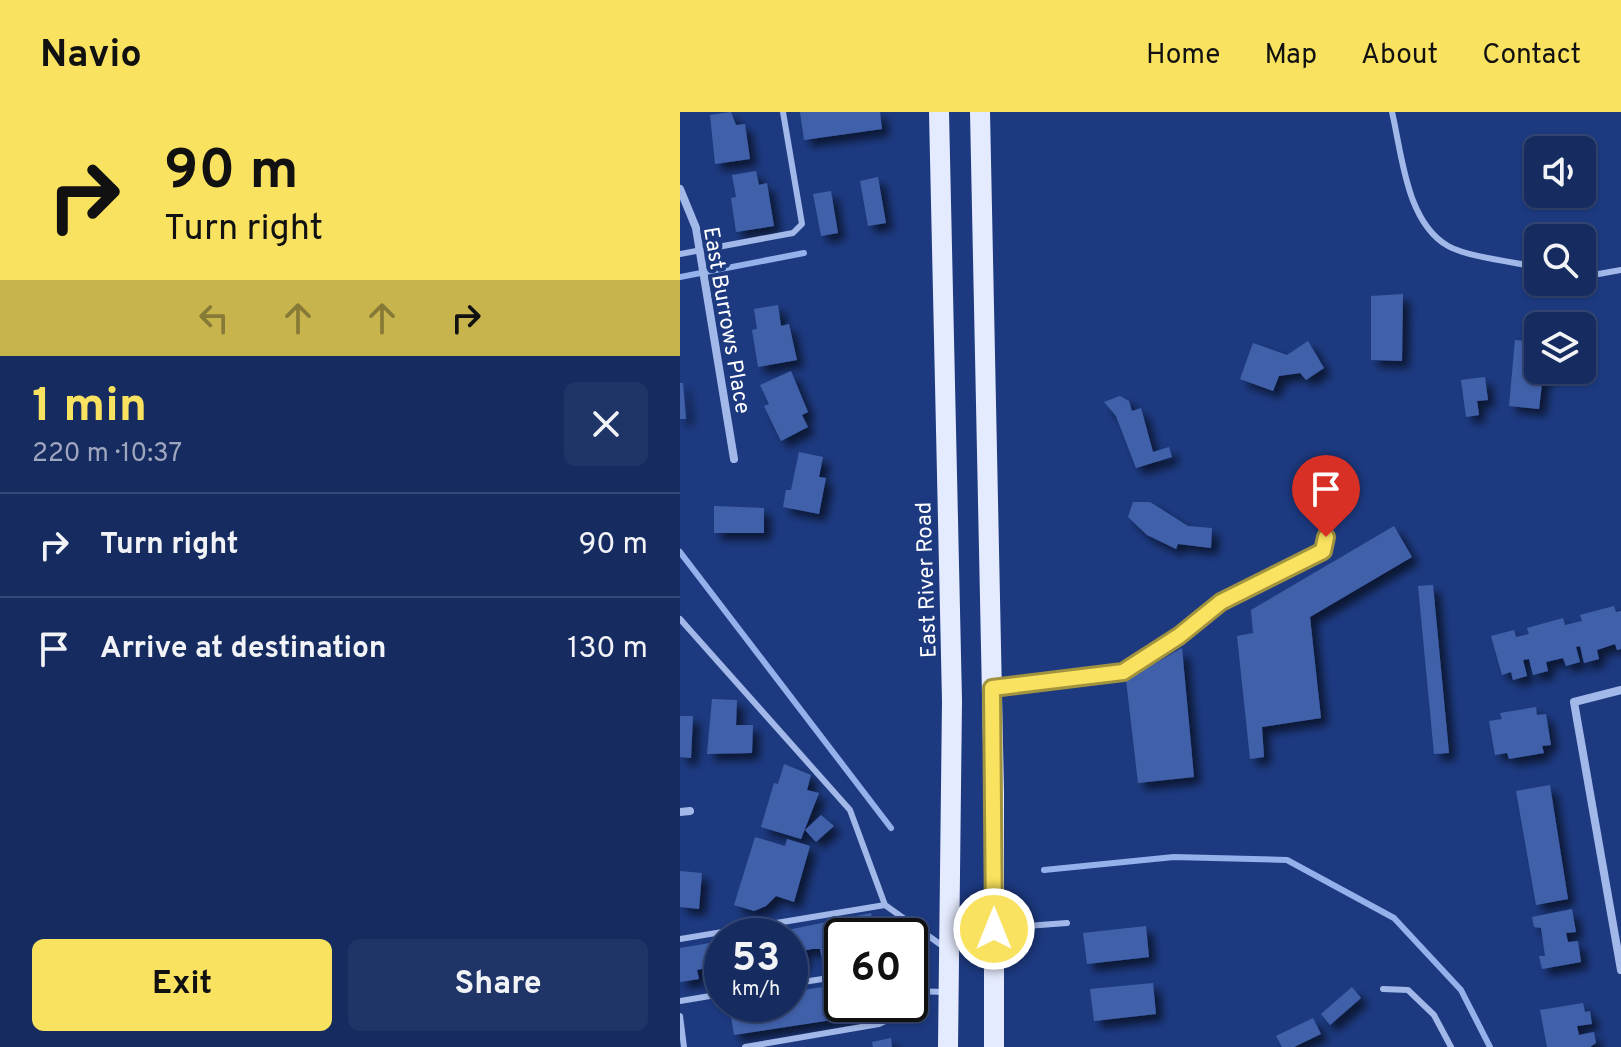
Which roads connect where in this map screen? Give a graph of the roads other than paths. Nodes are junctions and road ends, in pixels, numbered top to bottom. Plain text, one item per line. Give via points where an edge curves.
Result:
1 (783, 112) edge
2 (939, 112) edge
3 (980, 112) edge
4 (1392, 112) edge
5 (680, 189) edge
6 (700, 248) junction
7 (680, 254) edge
8 (1524, 264) edge
9 (1621, 270) edge
10 (1596, 274) edge
11 (734, 459) dead end
12 (1299, 496) dead end
13 (680, 619) edge
14 (992, 688) junction
15 (1621, 690) edge
16 (885, 905) junction
17 (1067, 923) dead end
18 (994, 929) junction
19 (680, 939) edge
20 (950, 952) junction
21 (1621, 970) edge
22 (1383, 989) dead end
23 (928, 991) edge
24 (950, 992) junction
25 (704, 997) edge
26 (680, 1001) edge
27 (680, 1016) edge
28 (883, 1022) edge
29 (684, 1047) edge
30 (745, 1047) edge
31 (948, 1047) edge
32 (994, 1047) edge
33 (1451, 1047) edge

1 - 6 lane via 802,224 793,233
2 - 20 main road, East River Road via 952,701
3 - 14 main road
4 - 8 lane via 1416,207 1429,231 1449,247
5 - 6 street, East Burrows Place
6 - 7 lane
6 - 11 street, East Burrows Place
9 - 10 lane
12 - 14 lane via 1317,511 1326,537 1323,551 1311,559 1221,602 1123,672
13 - 16 lane via 850,810
14 - 18 main road
15 - 21 street via 1574,702
16 - 19 lane
16 - 20 lane
17 - 18 lane
18 - 32 main road
20 - 24 main road, East River Road
22 - 33 lane via 1408,990 1434,1015
23 - 24 lane
24 - 31 main road, East River Road
25 - 26 lane
27 - 29 lane
28 - 30 lane

